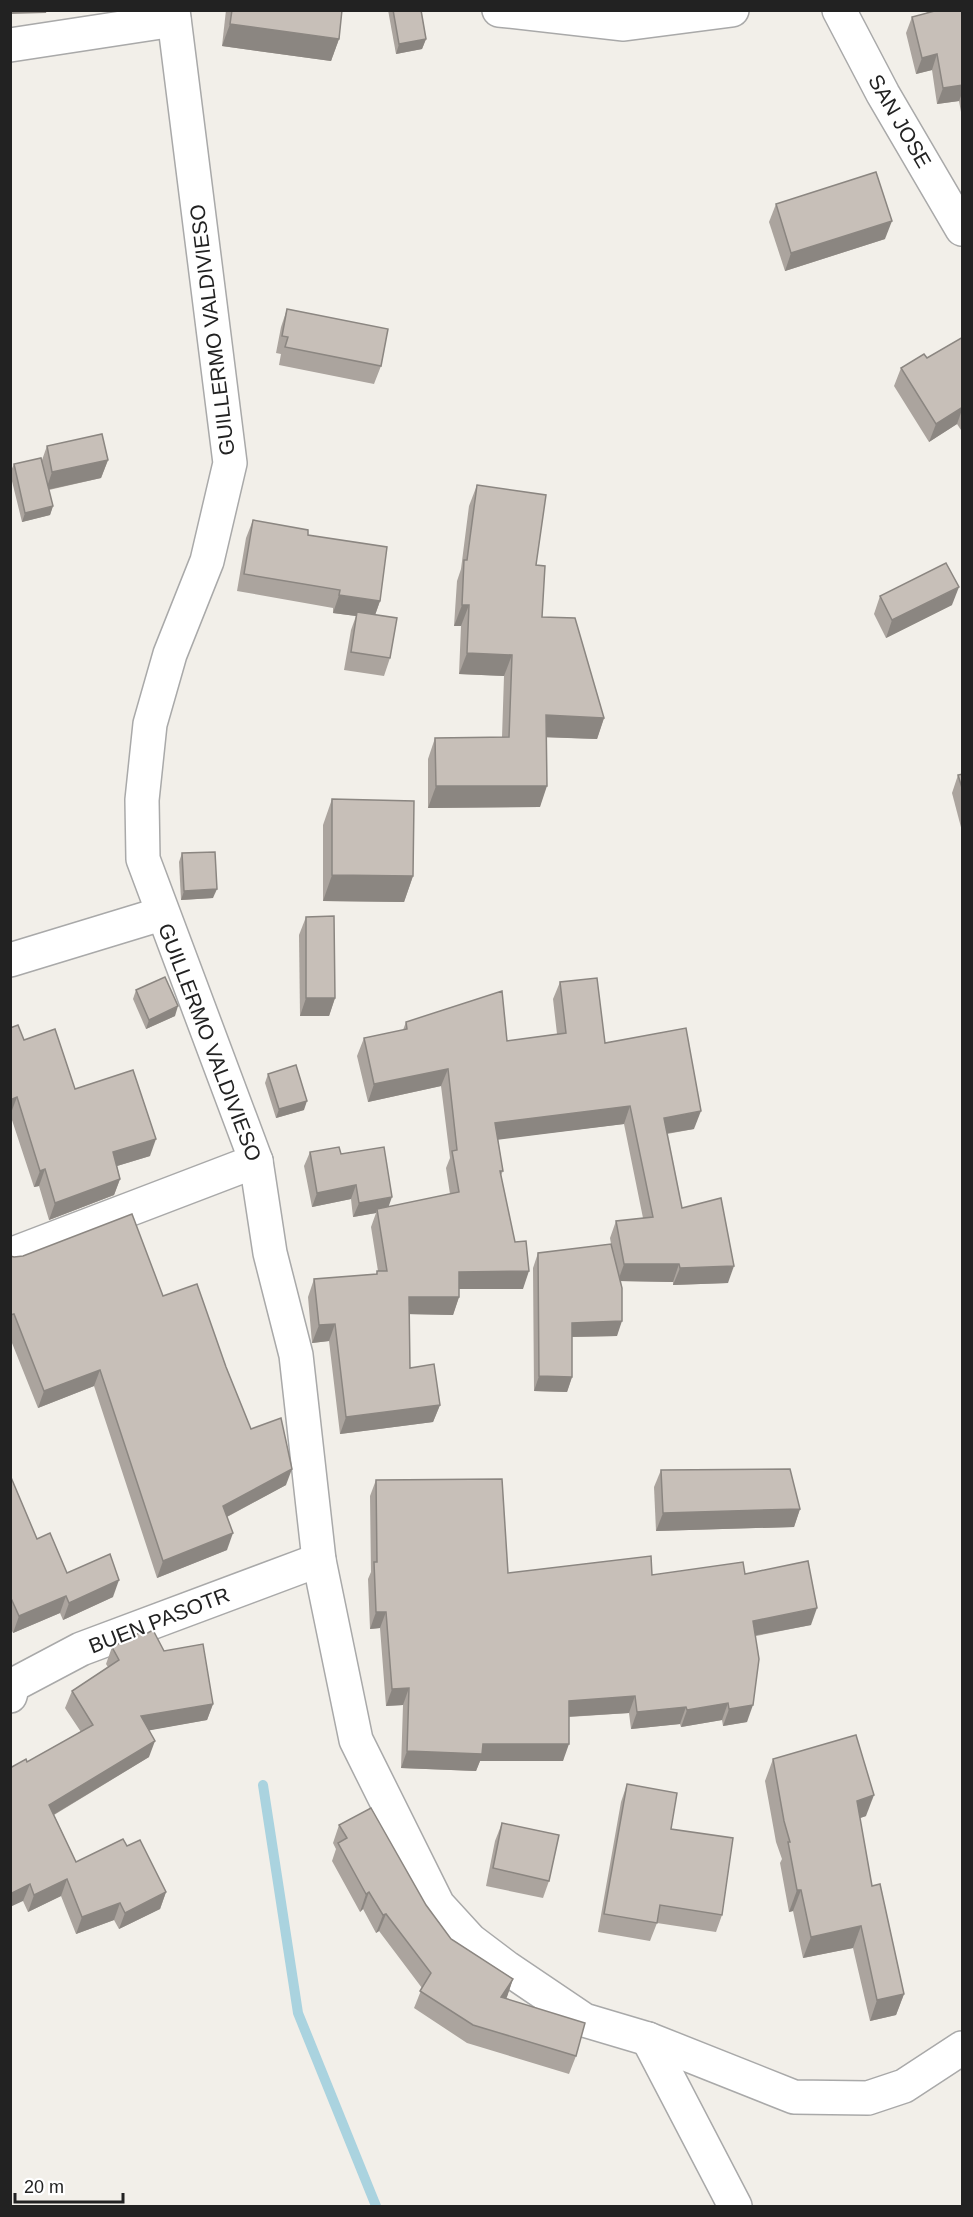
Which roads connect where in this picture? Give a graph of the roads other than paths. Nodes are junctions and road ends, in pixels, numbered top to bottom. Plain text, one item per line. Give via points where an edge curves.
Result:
1 (498, 10) edge
2 (732, 10) edge
3 (839, 10) edge
4 (174, 15) edge
5 (10, 45) edge
6 (963, 229) edge
7 (162, 914) junction
8 (10, 960) edge
9 (256, 1161) junction
10 (10, 1255) edge
11 (319, 1560) junction
12 (12, 1686) edge
13 (648, 2039) junction
14 (963, 2048) edge
15 (735, 2206) edge

1 - 2 street via 624,24
3 - 6 street, SAN JOSE via 883,94
4 - 5 street
4 - 7 street, GUILLERMO VALDIVIESO via 230,463 207,561 170,654 150,724 142,800 142,859
7 - 8 street
7 - 9 street, GUILLERMO VALDIVIESO
9 - 10 street
9 - 11 street, GUILLERMO VALDIVIESO via 270,1253 296,1355
11 - 12 street, BUEN PASOTR via 81,1649
11 - 13 street, GUILLERMO VALDIVIESO via 356,1740 438,1905 470,1940 584,2020
13 - 14 street, GUILLERMO VALDIVIESO via 794,2097 868,2098 904,2085
13 - 15 street

